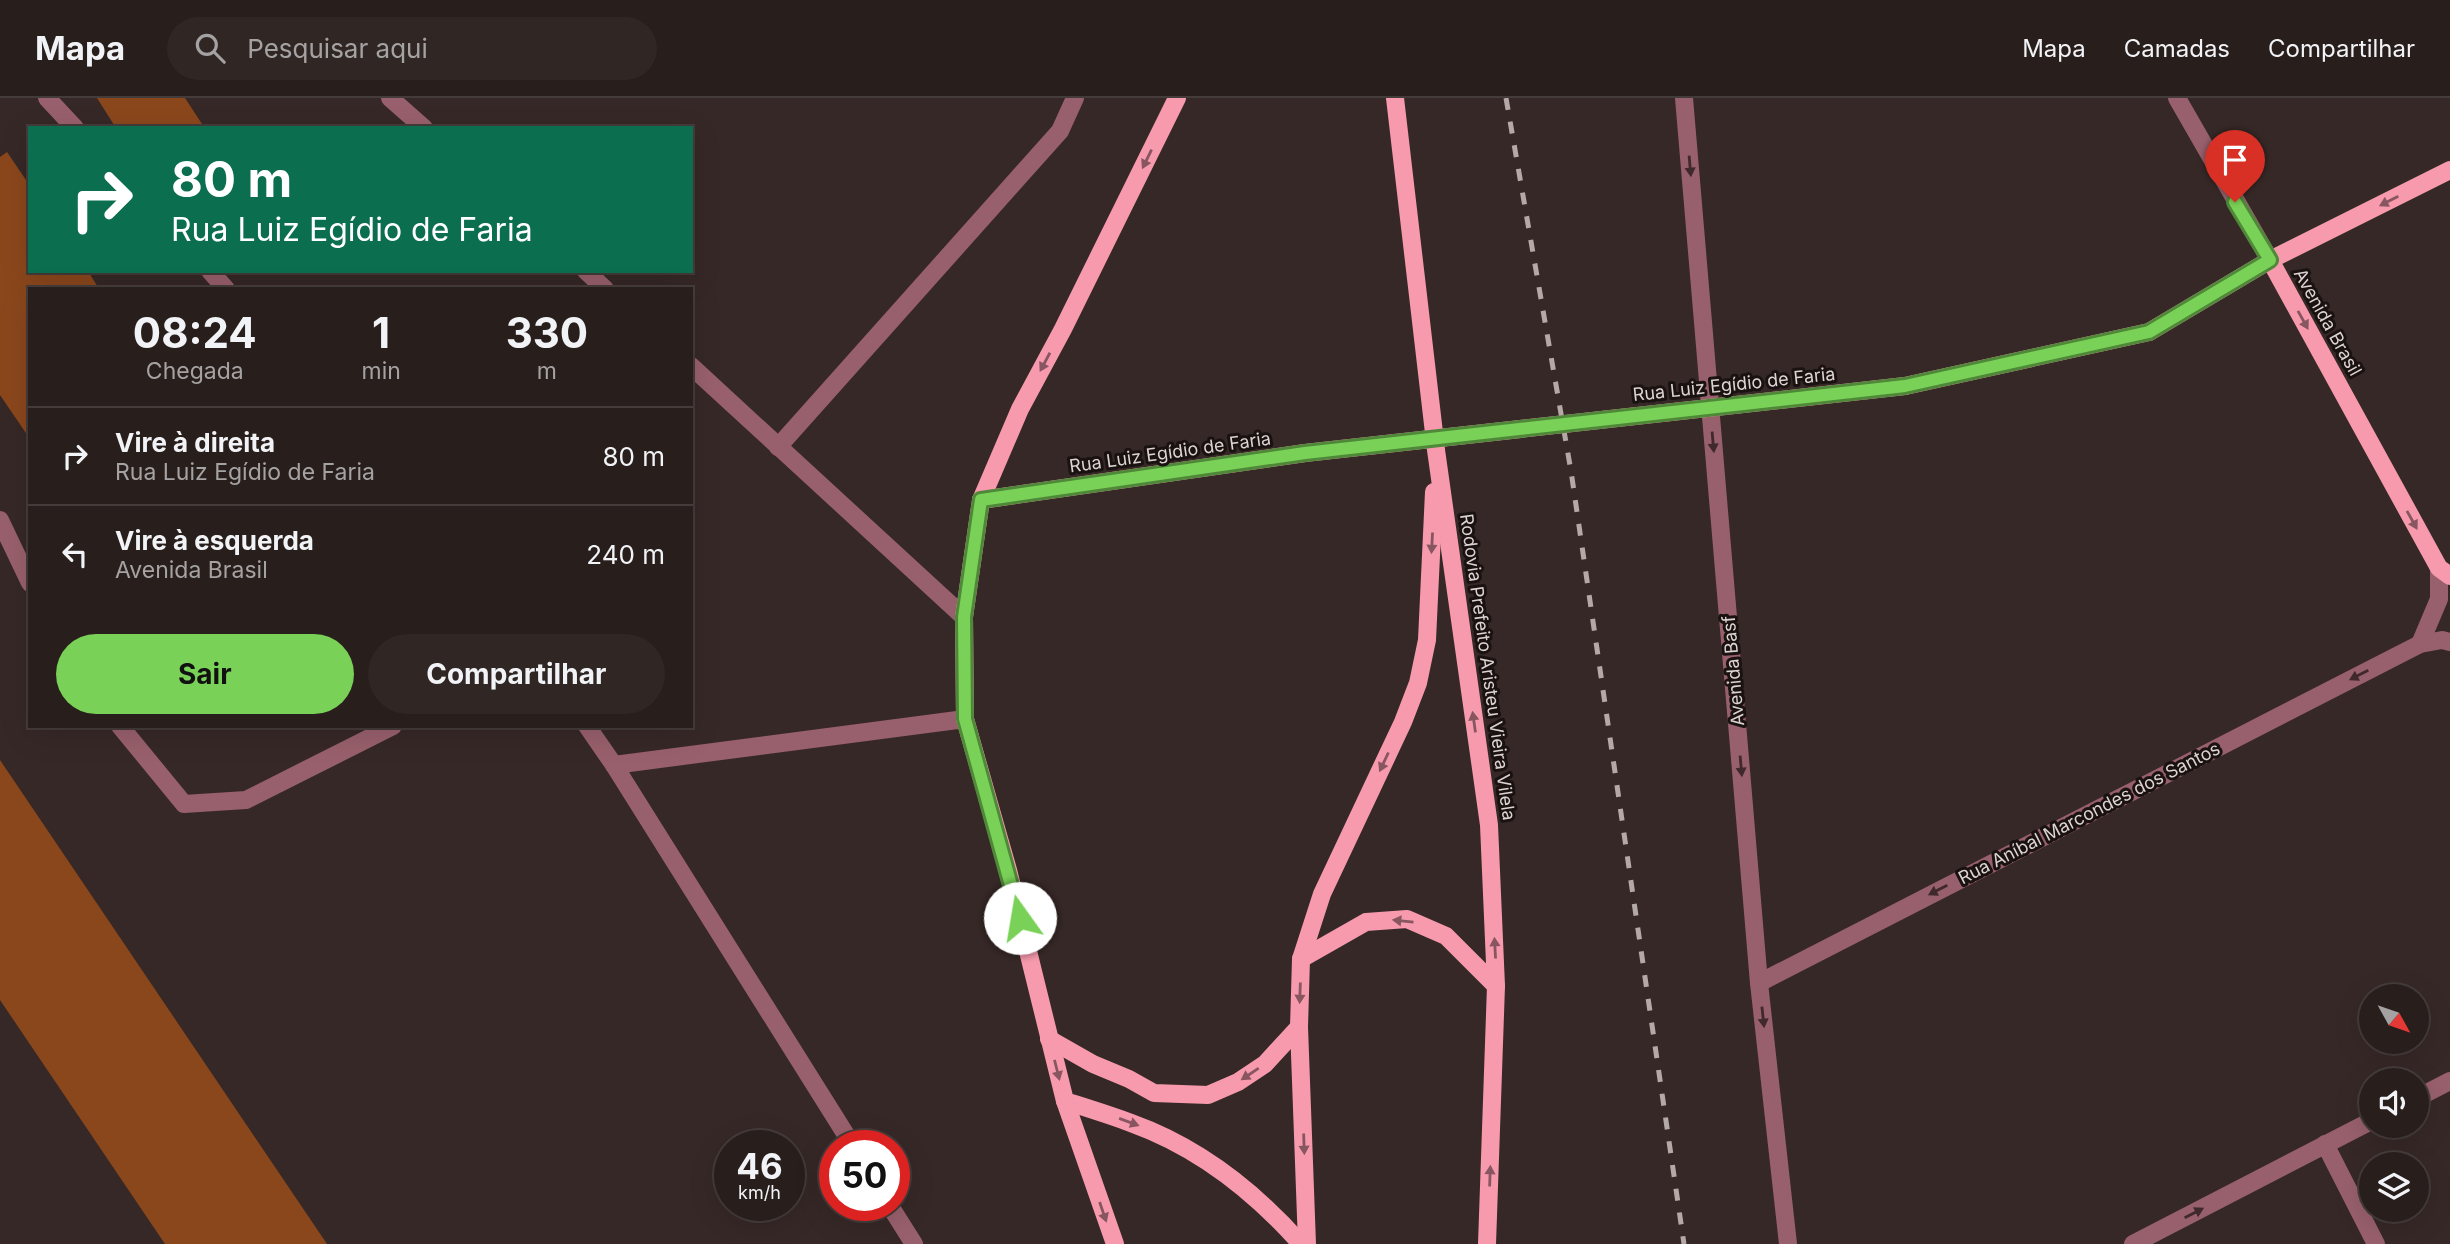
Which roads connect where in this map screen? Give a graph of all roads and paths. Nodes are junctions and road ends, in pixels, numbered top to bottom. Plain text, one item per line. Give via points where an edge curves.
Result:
1 (47, 98) edge
2 (390, 98) edge
3 (1074, 98) edge
4 (1177, 98) edge
5 (1395, 98) edge
6 (1684, 98) edge
7 (2177, 98) edge
8 (73, 126) edge
9 (422, 126) edge
10 (2450, 170) edge
11 (2270, 260) junction
12 (212, 273) edge
13 (588, 273) edge
14 (224, 287) edge
15 (603, 287) edge
16 (693, 368) edge
17 (778, 447) junction
18 (1436, 450) junction
19 (981, 500) junction
20 (0, 520) edge
21 (2444, 572) edge
22 (28, 579) edge
23 (964, 617) junction
24 (2450, 642) edge
25 (2420, 644) junction
26 (965, 719) junction
27 (122, 728) edge
28 (389, 728) edge
29 (588, 728) edge
30 (614, 765) junction
31 (1301, 959) junction
32 (1759, 984) junction
33 (1496, 986) junction
34 (1299, 1027) junction
35 (1049, 1039) junction
36 (2450, 1081) edge
37 (2429, 1092) edge
38 (1065, 1101) junction
39 (2359, 1127) edge
40 (843, 1130) edge
41 (2325, 1144) junction
42 (899, 1221) edge
43 (914, 1244) edge
44 (1115, 1244) edge
45 (1301, 1244) edge
46 (1307, 1244) edge
47 (1487, 1244) edge
48 (1788, 1244) edge
49 (2133, 1244) edge
50 (2376, 1244) edge

1 - 8 street
2 - 9 street
3 - 17 street via 1060,131
4 -> 19 main road via 1020,409
5 - 18 main road, Rodovia Prefeito Aristeu Vieira Vilela
6 -> 32 street, Avenida Basf
7 - 11 street, Avenida Brasil
10 -> 11 main road, Rua Luiz Egídio de Faria
11 - 19 main road, Rua Luiz Egídio de Faria, bridge via 2149,332 1905,386 1305,453
11 -> 21 main road, Avenida Brasil
12 - 14 street
13 - 15 street
16 - 17 street
17 - 23 street
18 -> 31 main road via 1427,640 1418,683 1322,894
33 -> 18 main road, Rodovia Prefeito Aristeu Vieira Vilela via 1489,825
19 - 23 main road
20 - 22 street
21 - 25 street
23 - 26 main road
24 - 25 street
25 -> 32 street, Rua Aníbal Marcondes dos Santos
26 - 30 street
26 - 35 main road
27 - 28 street via 184,803 246,800
29 - 30 street
30 - 40 street
33 -> 31 main road via 1446,936 1407,919 1366,922
31 -> 34 main road
32 -> 48 street, Avenida Basf
47 -> 33 main road, Rodovia Prefeito Aristeu Vieira Vilela
34 -> 35 main road via 1265,1064 1208,1095 1154,1093
34 -> 46 main road
35 -> 38 main road
36 - 37 street
38 -> 44 main road
38 -> 45 main road via 1176,1143 1245,1187
39 - 41 street
49 -> 41 street
41 - 50 street
42 - 43 street

